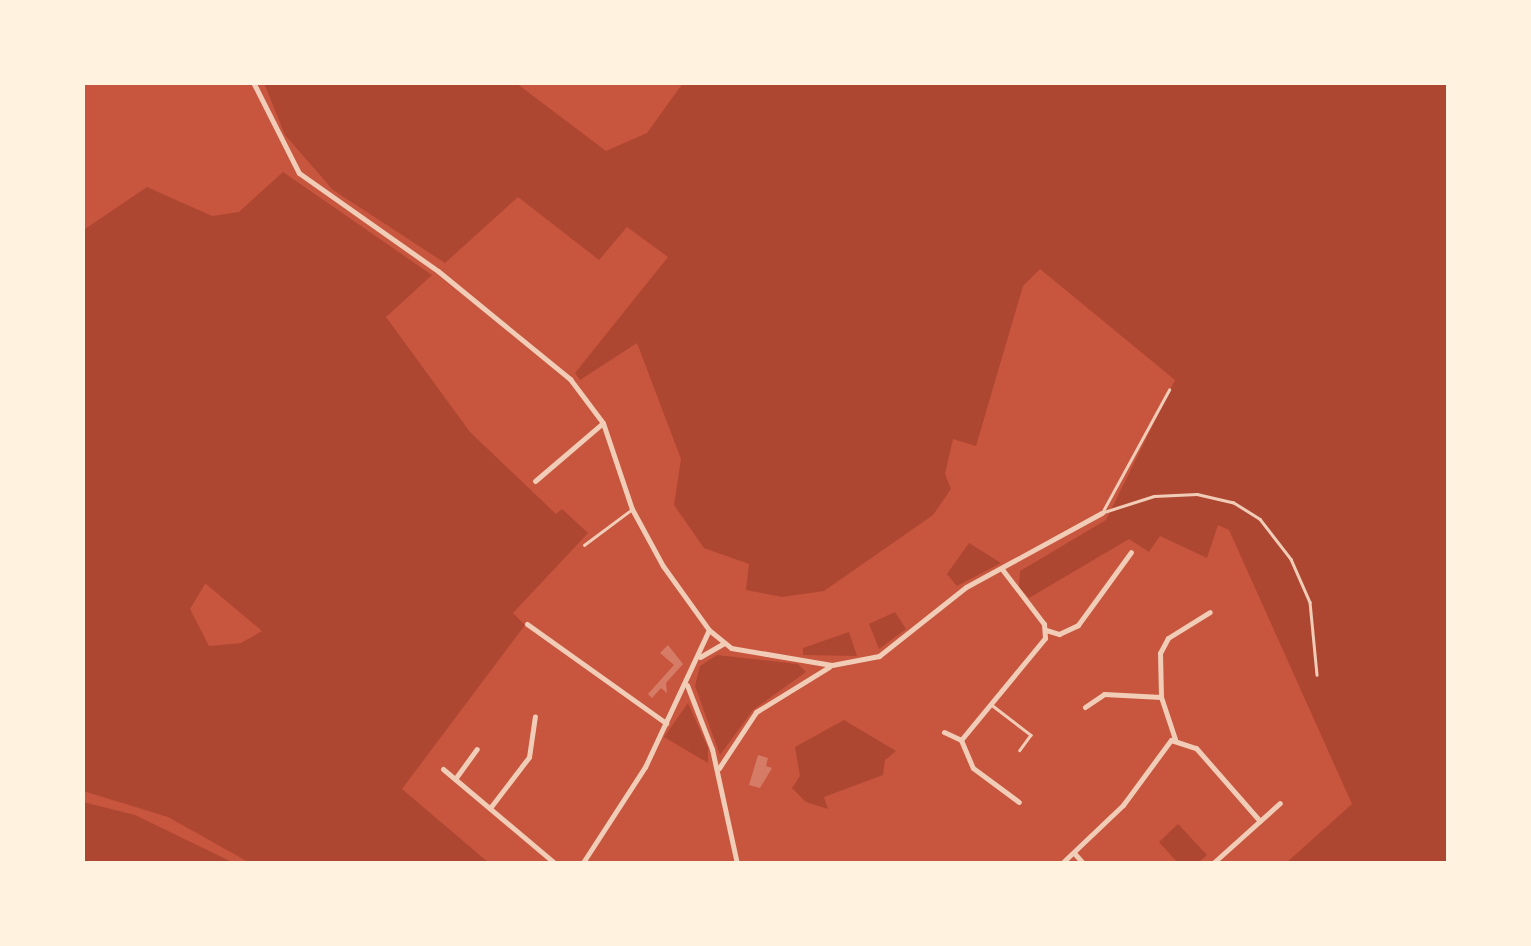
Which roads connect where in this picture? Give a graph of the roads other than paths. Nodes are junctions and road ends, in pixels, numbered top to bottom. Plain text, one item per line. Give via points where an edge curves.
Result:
1 (253, 82) edge
2 (1168, 390) dead end
3 (603, 423) junction
4 (536, 481) dead end
5 (632, 509) junction
6 (1102, 512) junction
7 (584, 545) dead end
8 (1131, 552) dead end
9 (1002, 568) junction
10 (1210, 612) dead end
11 (527, 624) dead end
12 (709, 630) junction
13 (1046, 630) junction
14 (724, 643) junction
15 (699, 657) junction
16 (832, 665) junction
17 (1317, 675) dead end
18 (686, 684) junction
19 (1161, 697) junction
20 (989, 703) junction
21 (1085, 707) dead end
22 (535, 716) dead end
23 (666, 723) junction
24 (944, 732) dead end
25 (1175, 739) junction
26 (961, 740) junction
27 (477, 749) dead end
28 (1020, 750) dead end
29 (443, 769) dead end
30 (718, 772) junction
31 (455, 779) junction
32 (1020, 802) dead end
33 (1280, 803) dead end
34 (490, 808) junction
35 (1260, 821) junction
36 (1074, 853) junction
37 (556, 864) edge
38 (582, 864) edge
39 (736, 864) edge
40 (1062, 864) edge
41 (1084, 864) edge
42 (1212, 864) edge

1 - 3 street via 299,173 534,344
2 - 6 lane
3 - 4 street
3 - 5 street
5 - 7 lane
5 - 12 street
6 - 9 street
6 - 17 lane via 1134,500 1198,494 1233,502 1260,518 1291,558 1310,602
8 - 13 street via 1078,626 1059,634
9 - 13 street
9 - 16 street via 958,592 884,654
10 - 19 street via 1162,647
11 - 23 street
12 - 14 street
12 - 15 street
13 - 20 street via 1042,644
14 - 15 street
14 - 16 street via 745,653
15 - 18 street
16 - 30 street via 756,712
18 - 23 street
18 - 30 street
19 - 21 street via 1104,694
19 - 25 street
20 - 26 street
20 - 28 lane via 1032,735
22 - 34 street via 529,757
23 - 38 street via 625,804
24 - 26 street
25 - 35 street via 1196,748
25 - 36 street
26 - 32 street via 968,763
27 - 31 street
29 - 31 street
30 - 39 street
31 - 34 street
33 - 35 street
34 - 37 street
35 - 42 street
36 - 40 street
36 - 41 street

